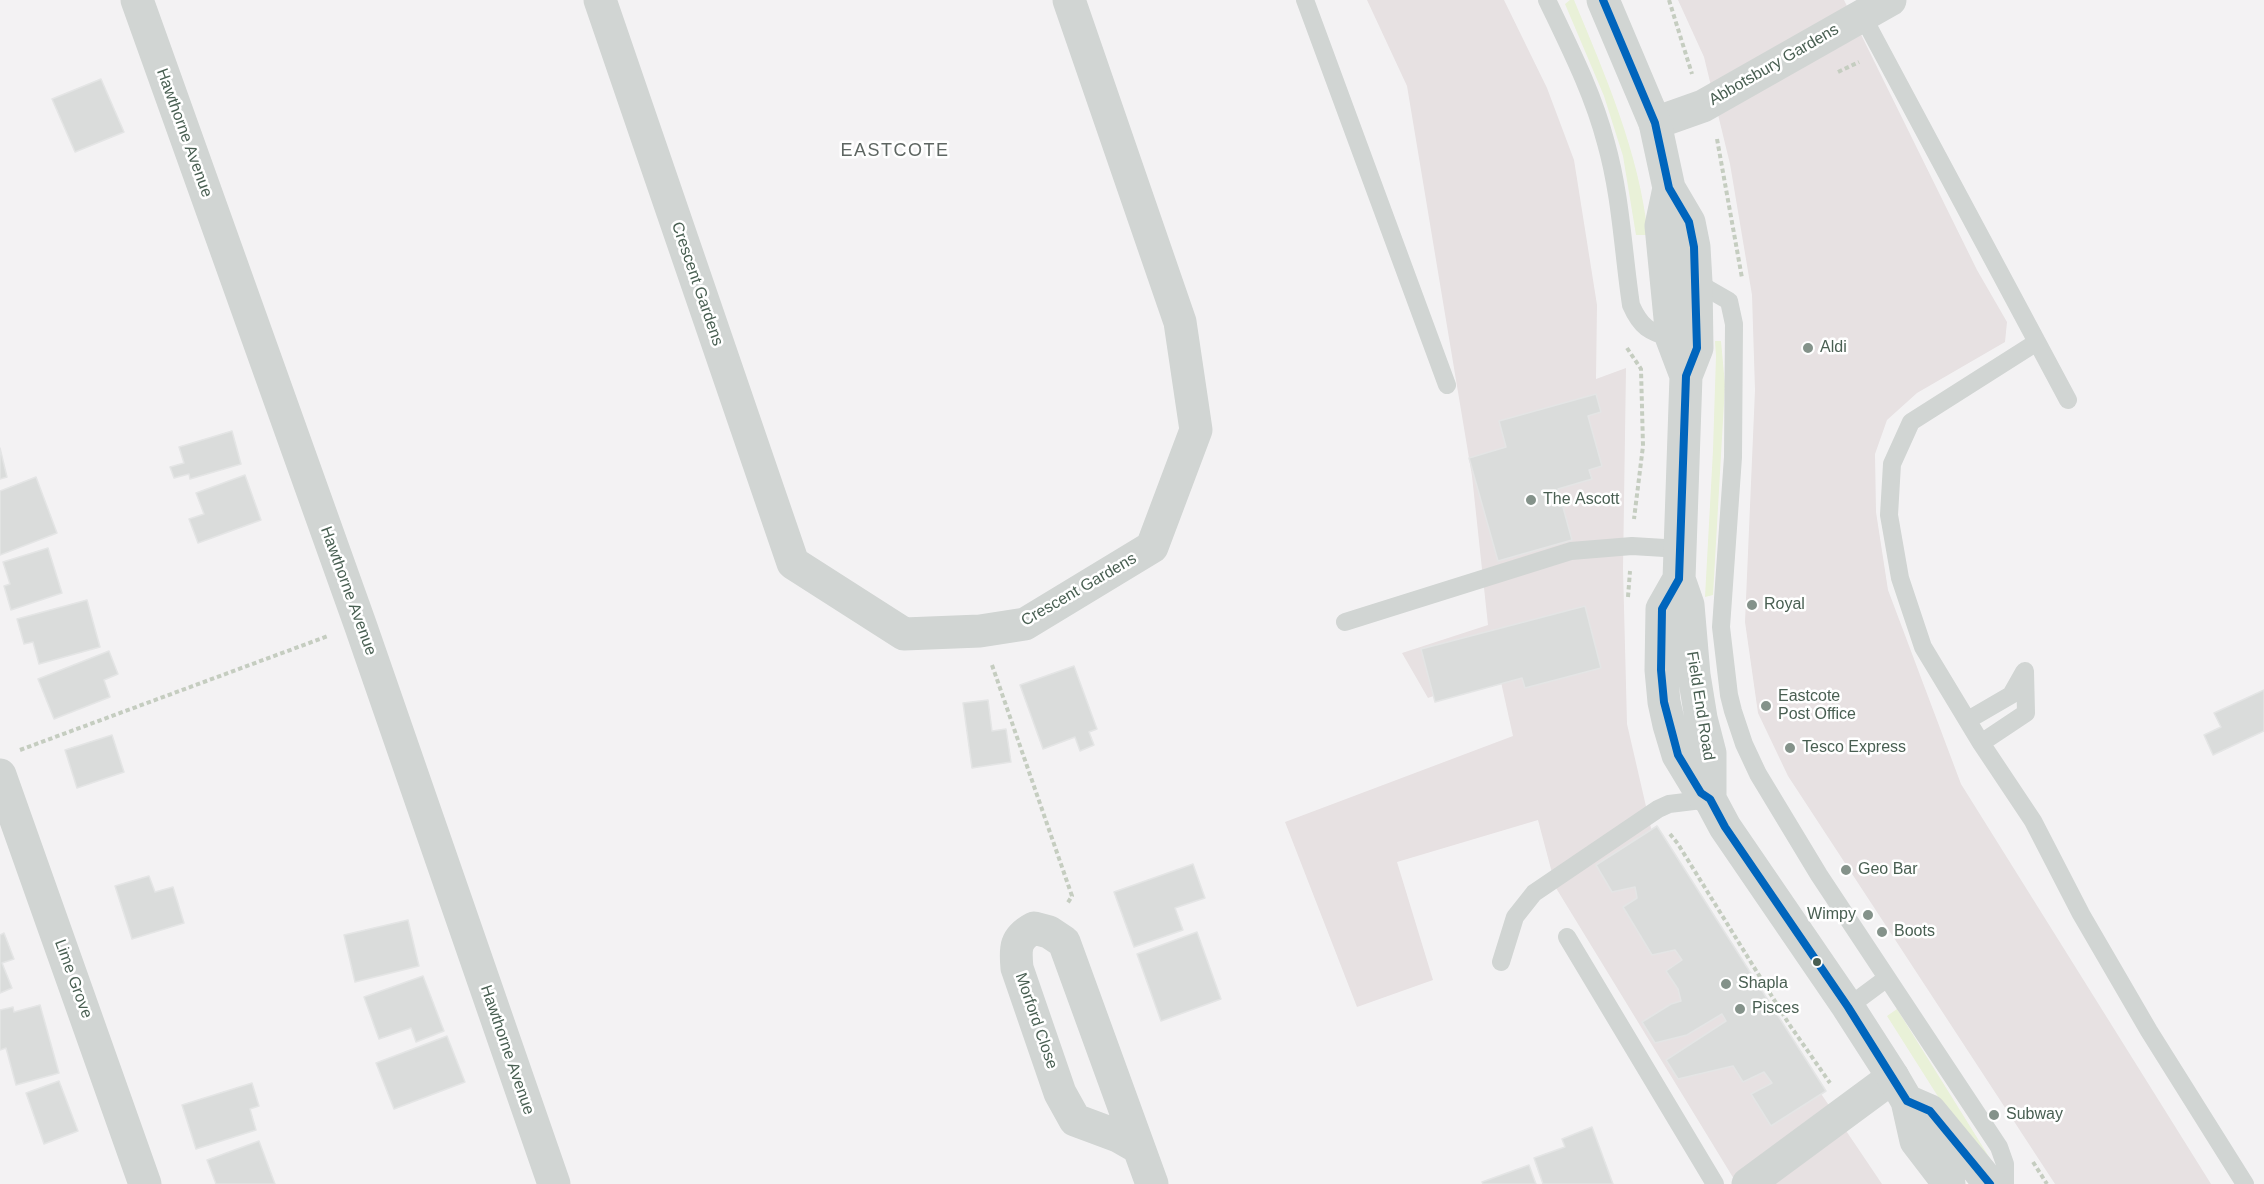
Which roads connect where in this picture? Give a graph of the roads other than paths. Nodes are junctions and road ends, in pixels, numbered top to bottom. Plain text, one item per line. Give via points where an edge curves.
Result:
1 (137, 0) edge
2 (600, 0) edge
3 (1069, 0) edge
4 (1305, 0) edge
5 (1547, 0) edge
6 (1603, 0) edge
7 (1890, 0) edge
8 (1862, 15) junction
9 (1655, 123) junction
10 (1669, 188) junction
11 (1696, 282) junction
12 (1671, 339) junction
13 (2037, 342) junction
14 (1686, 376) junction
15 (1447, 385) dead end
16 (2068, 400) dead end
17 (1680, 564) junction
18 (1345, 622) dead end
19 (1706, 630) junction
20 (1968, 720) junction
21 (1981, 743) junction
22 (6, 764) edge
23 (1710, 799) junction
24 (1567, 937) dead end
25 (1501, 962) dead end
26 (1887, 978) junction
27 (1848, 1007) junction
28 (1900, 1089) junction
29 (1139, 1148) junction
30 (145, 1184) edge
31 (554, 1184) edge
32 (1152, 1184) edge
33 (1715, 1184) edge
34 (1748, 1184) edge
35 (1949, 1184) edge
36 (1990, 1184) edge
37 (2005, 1184) edge
38 (2245, 1184) edge

1 - 31 street, Hawthorne Avenue via 360,624
2 - 3 street, Crescent Gardens via 793,563 904,634 980,631 1025,624 1152,547 1196,429 1180,322
4 - 15 lane
5 - 12 lane via 1593,101 1607,145 1631,305 1645,328
6 - 9 street, Field End Road
7 - 8 street, Abbotsbury Gardens
8 - 9 street, Abbotsbury Gardens via 1703,106
8 - 13 lane
9 - 10 street, Field End Road
10 - 11 street, Field End Road via 1689,222
10 - 12 street, Field End Road via 1661,226
11 - 14 street, Field End Road via 1697,348
11 - 19 lane via 1729,301 1734,324 1733,457
12 - 14 street, Field End Road
13 - 16 lane
13 - 20 lane via 1911,422 1892,464 1889,515 1900,578 1923,647
14 - 17 street, Field End Road
17 - 18 lane via 1632,546 1571,551
17 - 19 street, Field End Road via 1688,605
17 - 23 street, Field End Road via 1662,609 1664,702 1678,755 1701,793
19 - 23 street, Field End Road via 1698,706 1710,753
19 - 26 lane via 1726,674 1733,711 1758,774
20 - 21 lane
20 - 21 lane via 2011,695 2025,671 2026,713
21 - 38 lane via 2033,821 2081,914
22 - 30 street, Lime Grove
23 - 25 lane via 1669,804 1534,893 1515,917
23 - 27 street, Field End Road via 1747,861
24 - 33 lane
26 - 27 lane
26 - 37 lane via 1999,1147 2006,1164
27 - 28 street, Field End Road
28 - 34 street
28 - 35 street, Field End Road via 1916,1141
28 - 36 street, Field End Road via 1930,1111
29 - 29 street, Morford Close via 1064,942 1034,928 1023,934 1016,948 1017,968 1060,1093 1075,1120
29 - 32 street

